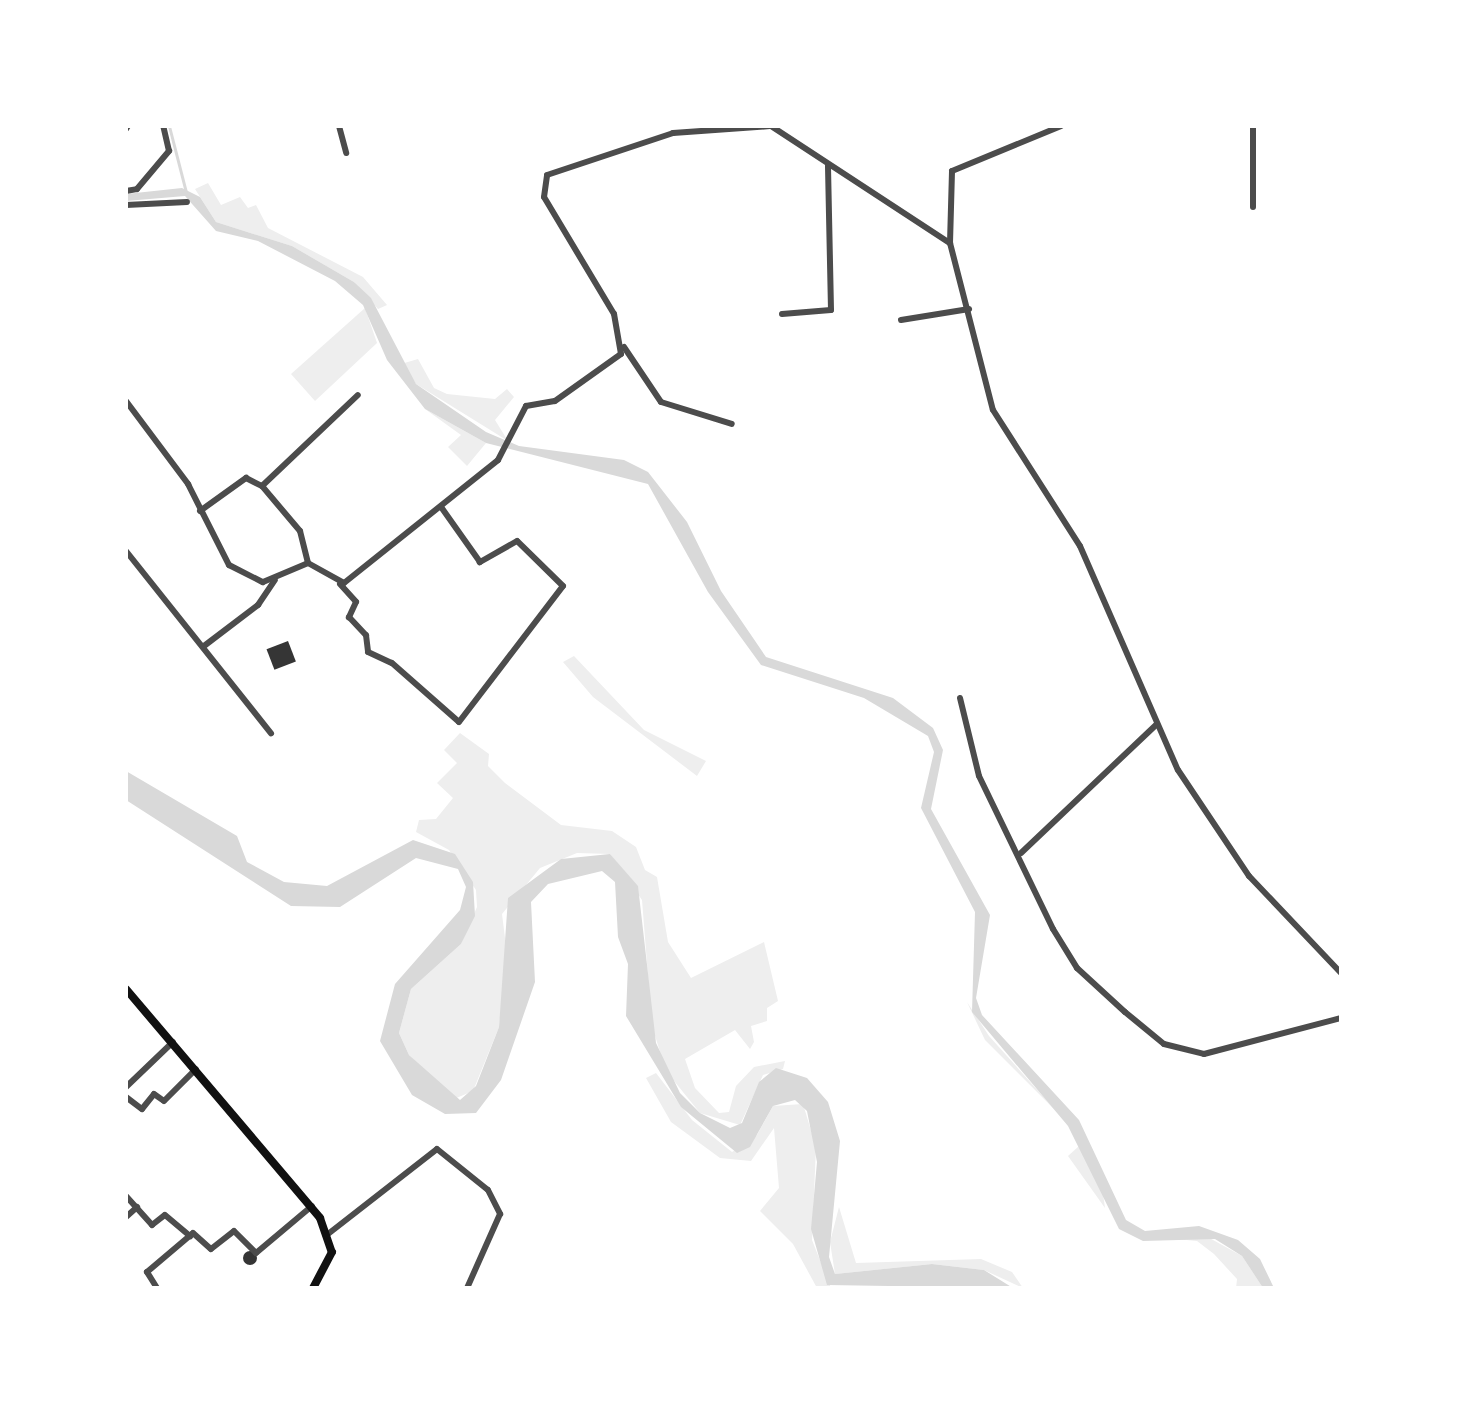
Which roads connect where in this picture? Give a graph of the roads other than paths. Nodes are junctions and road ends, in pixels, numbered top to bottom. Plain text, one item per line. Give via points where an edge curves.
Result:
1 (163, 126) edge
2 (339, 126) edge
3 (770, 126) edge
4 (1061, 126) edge
5 (1253, 126) edge
6 (346, 153) dead end
7 (828, 166) junction
8 (126, 191) edge
9 (187, 202) dead end
10 (126, 205) edge
11 (1253, 207) dead end
12 (950, 243) junction
13 (969, 309) junction
14 (782, 314) dead end
15 (901, 320) dead end
16 (624, 347) junction
17 (358, 395) dead end
18 (126, 401) edge
19 (732, 424) dead end
20 (262, 486) junction
21 (441, 507) junction
22 (200, 511) junction
23 (126, 551) edge
24 (308, 563) junction
25 (275, 580) junction
26 (340, 584) junction
27 (204, 646) junction
28 (960, 698) dead end
29 (1156, 725) junction
30 (271, 733) dead end
31 (1021, 853) junction
32 (1341, 973) edge
33 (126, 989) edge
34 (1341, 1018) edge
35 (173, 1042) junction
36 (196, 1069) junction
37 (126, 1087) edge
38 (126, 1097) edge
39 (126, 1196) edge
40 (312, 1206) junction
41 (137, 1207) junction
42 (126, 1217) edge
43 (328, 1234) junction
44 (190, 1236) junction
45 (157, 1288) edge
46 (313, 1288) edge
47 (467, 1288) edge

1 - 8 street via 169,151 137,189
2 - 6 street
3 - 7 street
3 - 16 street via 673,133 566,164 545,179 544,197 614,314
4 - 12 street via 952,171
5 - 11 street
7 - 12 street
7 - 14 street via 831,310
9 - 10 street
12 - 13 street
13 - 15 street
13 - 29 street via 998,421 1080,546
16 - 19 street via 661,402
16 - 21 street via 613,363 555,401 526,406 506,451
17 - 20 street
18 - 22 street
20 - 22 street via 246,478
20 - 24 street via 300,531
21 - 26 street
21 - 26 street via 480,562 517,541 563,586 459,722 392,663 368,652 366,635 349,617 355,600
22 - 25 street via 229,565 253,580
23 - 27 street
24 - 25 street
24 - 26 street
25 - 27 street via 258,605
27 - 30 street
28 - 31 street via 979,776
29 - 31 street
29 - 32 street via 1249,876
31 - 34 street via 1077,968 1164,1044 1219,1053
33 - 35 main road
35 - 36 main road
35 - 37 street
36 - 38 street via 163,1102 154,1094 142,1109
36 - 40 main road
39 - 41 street
40 - 43 main road
40 - 44 street via 256,1253 234,1231 211,1249 196,1233
41 - 42 street
41 - 44 street via 152,1225 165,1215
43 - 46 main road via 332,1252
43 - 47 street via 437,1149 488,1190 500,1214
44 - 45 street via 147,1272

